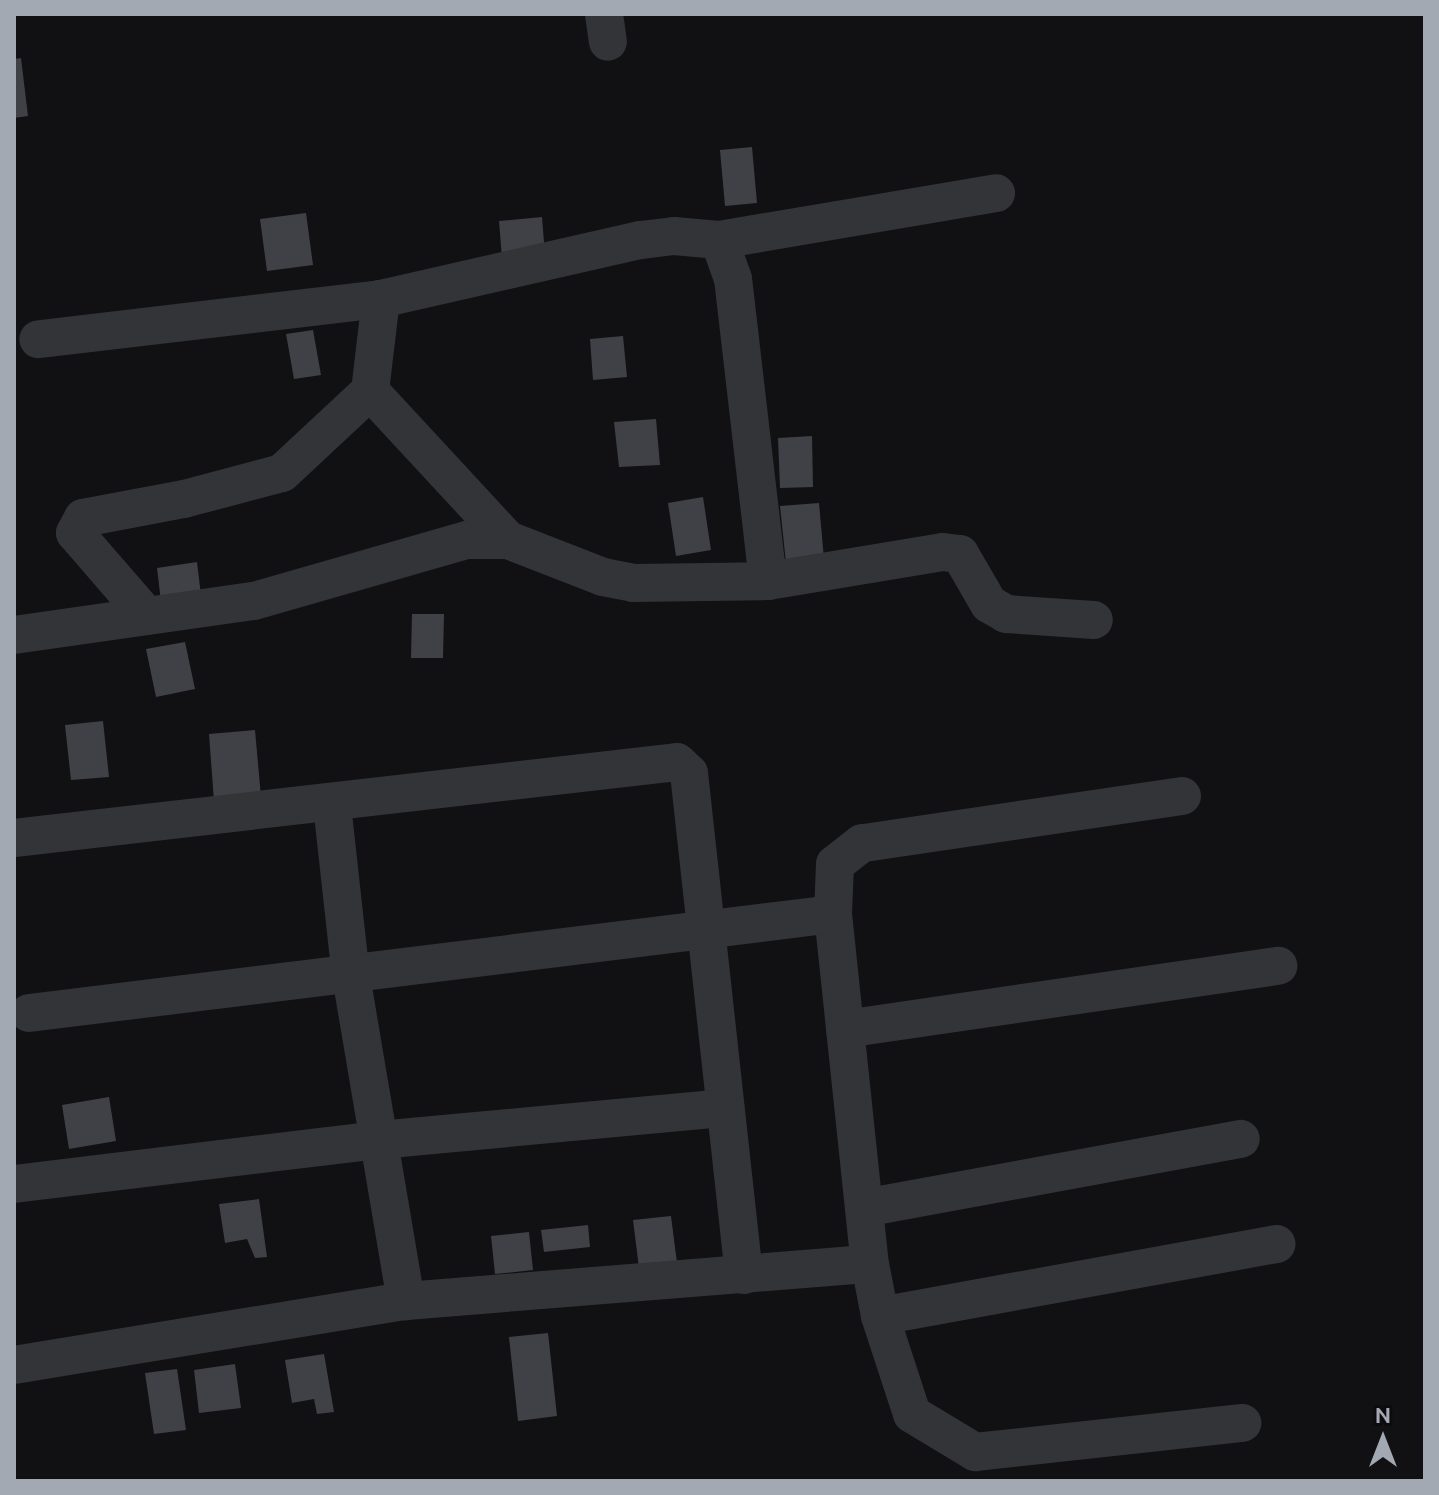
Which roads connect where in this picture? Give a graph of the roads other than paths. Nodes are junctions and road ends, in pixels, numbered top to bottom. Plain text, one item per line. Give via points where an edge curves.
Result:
1 (996, 193) dead end
2 (719, 240) junction
3 (381, 299) junction
4 (38, 339) dead end
5 (370, 391) junction
6 (508, 540) junction
7 (768, 581) junction
8 (147, 616) junction
9 (1094, 620) dead end
10 (14, 635) edge
11 (1182, 796) dead end
12 (332, 805) junction
13 (14, 838) edge
14 (833, 914) junction
15 (704, 928) junction
16 (1278, 966) dead end
17 (351, 976) junction
18 (29, 1013) dead end
19 (845, 1029) junction
20 (726, 1108) junction
21 (1241, 1139) dead end
22 (379, 1140) junction
23 (14, 1184) edge
24 (864, 1208) junction
25 (1277, 1244) dead end
26 (870, 1264) junction
27 (744, 1275) junction
28 (406, 1301) junction
29 (880, 1316) junction
30 (14, 1365) edge
31 (1242, 1423) dead end

1 - 2 street
2 - 3 street via 640,240
2 - 7 street via 733,279
3 - 4 street
3 - 5 street
5 - 6 street
5 - 8 street via 282,473 83,518 75,533
6 - 7 street via 603,577 633,583
6 - 8 street via 467,540 254,601
7 - 9 street via 943,552 960,554 989,604 1006,614
8 - 10 street
11 - 14 street via 862,843 835,864
12 - 13 street
12 - 15 street via 677,762 689,773
12 - 17 street
14 - 15 street
14 - 19 street
15 - 17 street
15 - 20 street
16 - 19 street
17 - 18 street
17 - 22 street
19 - 24 street
20 - 22 street
20 - 27 street
21 - 24 street
22 - 23 street
22 - 28 street
24 - 26 street
25 - 29 street
26 - 27 street
26 - 29 street
27 - 28 street
28 - 30 street
29 - 31 street via 912,1414 975,1452

